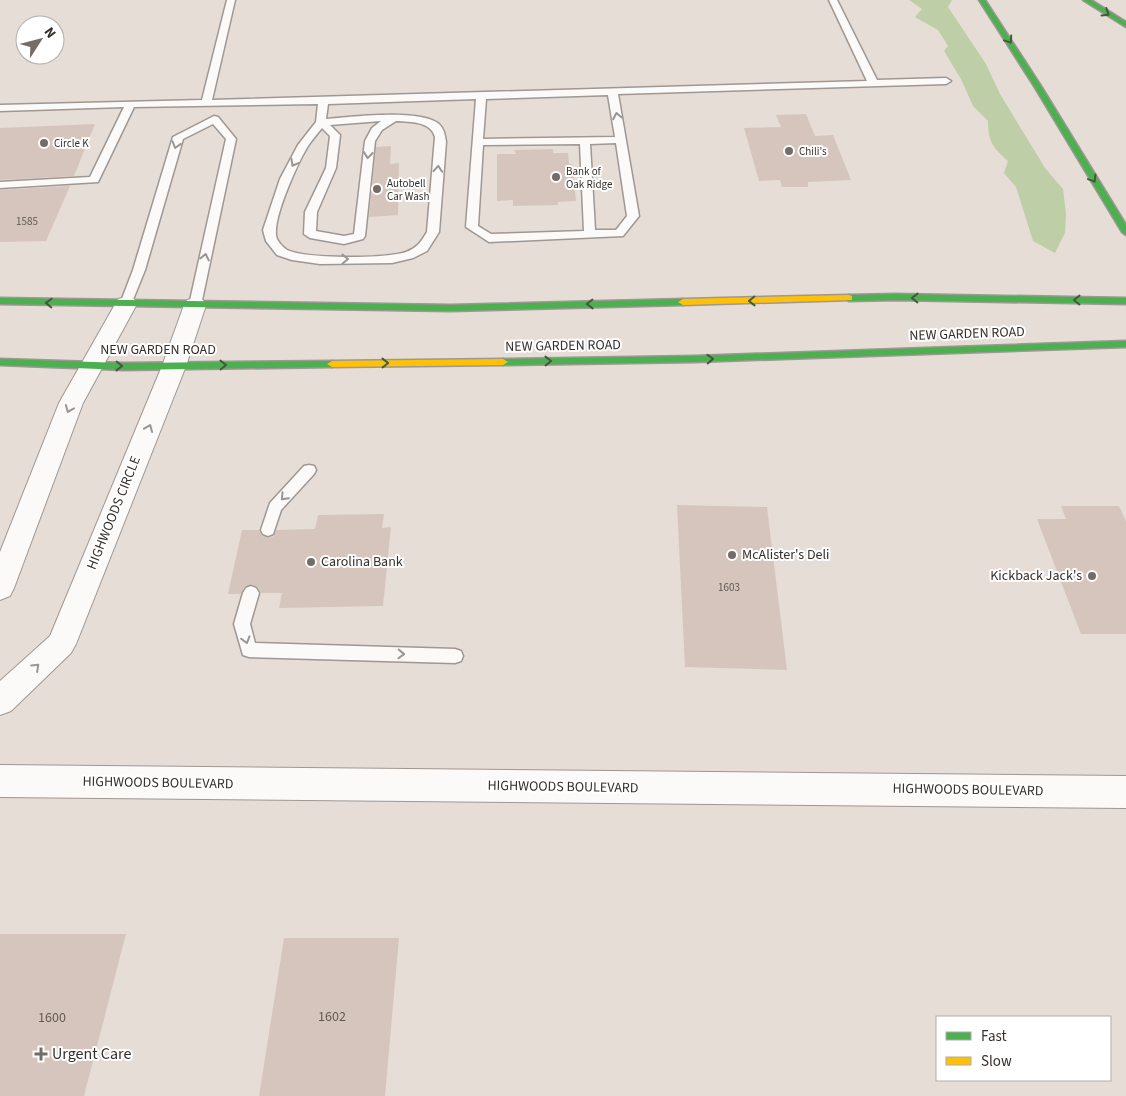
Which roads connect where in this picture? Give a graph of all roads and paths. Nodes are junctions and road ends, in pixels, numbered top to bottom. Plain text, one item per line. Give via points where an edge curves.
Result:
1 (231, 0) edge
2 (833, 0) edge
3 (982, 0) edge
4 (1086, 0) edge
5 (1126, 25) edge
6 (946, 80) dead end
7 (872, 83) junction
8 (613, 92) junction
9 (481, 97) junction
10 (323, 101) junction
11 (130, 104) junction
12 (206, 104) junction
13 (218, 104) junction
14 (0, 108) edge
15 (214, 119) junction
16 (394, 119) junction
17 (320, 122) junction
18 (622, 140) junction
19 (584, 141) junction
20 (479, 142) junction
21 (0, 185) edge
22 (1126, 232) edge
23 (590, 234) junction
24 (0, 301) edge
25 (1126, 301) edge
26 (126, 304) junction
27 (195, 305) junction
28 (1126, 344) edge
29 (0, 362) edge
30 (90, 365) junction
31 (174, 366) junction
32 (309, 470) dead end
33 (268, 530) dead end
34 (19, 537) junction
35 (0, 558) edge
36 (0, 588) edge
37 (251, 593) dead end
38 (454, 656) dead end
39 (0, 701) edge
40 (0, 781) edge
41 (1126, 792) edge

1 - 12 lane
2 - 7 lane
3 -> 22 main road via 1030,70
4 -> 5 main road
6 - 7 lane
7 - 8 lane
8 - 9 lane
18 -> 8 lane
9 - 10 lane
9 - 20 lane
10 - 13 lane
10 - 17 lane
11 - 12 lane
11 - 14 lane
11 - 21 lane via 94,180
12 - 13 lane
13 - 15 lane
15 -> 26 lane via 178,137
27 -> 15 lane via 231,139
16 - 17 lane
16 -> 17 lane via 380,125 370,140 359,236 344,240 310,234 311,212 331,168 334,150 334,135
17 -> 16 lane via 284,180 270,230 272,240 281,252 296,257 392,259 423,248 434,232 441,142 440,133 434,126 415,119
18 - 19 lane
18 - 23 lane via 633,216 619,233
19 - 20 lane
19 - 23 lane
20 - 23 lane via 472,227 489,238
26 -> 24 main road
25 -> 27 main road via 895,298 451,308
26 - 27 main road
26 - 30 street
27 - 31 street, HIGHWOODS CIRCLE
31 -> 28 main road, NEW GARDEN ROAD via 695,359
29 - 30 main road, NEW GARDEN ROAD
30 -> 31 main road, NEW GARDEN ROAD
30 -> 34 street via 71,403
39 -> 31 street, HIGHWOODS CIRCLE via 61,644
32 -> 33 lane via 275,507
34 - 35 street
34 - 36 street
37 -> 38 lane via 242,624 249,650
40 - 41 street, HIGHWOODS BOULEVARD

